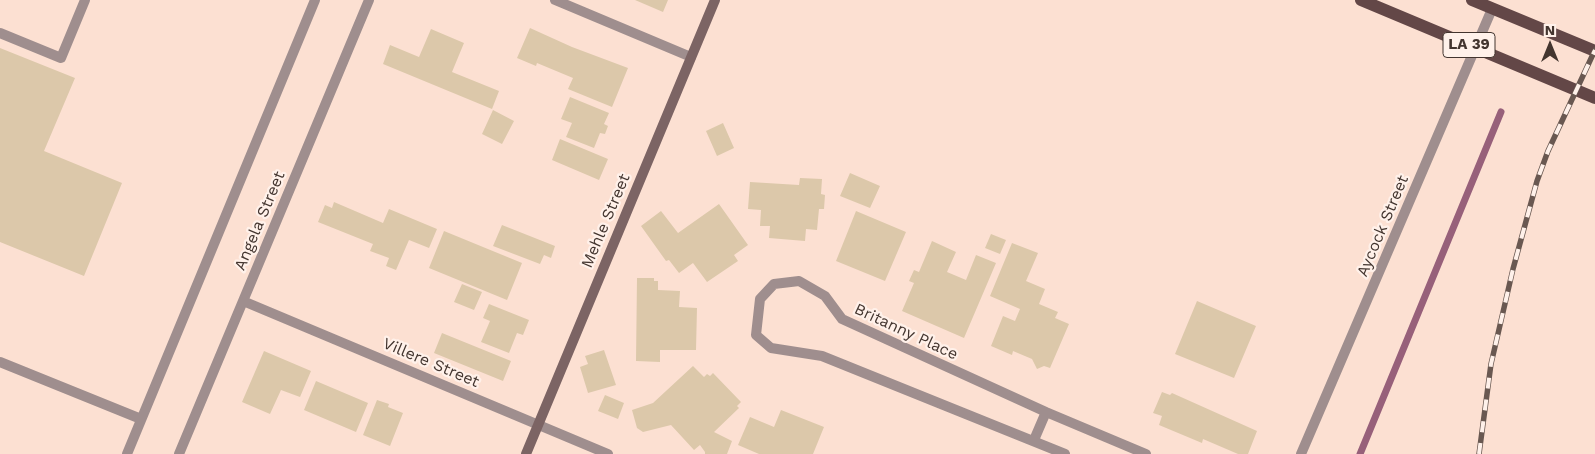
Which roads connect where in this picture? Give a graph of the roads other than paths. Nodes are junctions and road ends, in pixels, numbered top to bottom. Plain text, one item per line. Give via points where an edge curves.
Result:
1 (85, 0) edge
2 (315, 0) edge
3 (369, 0) edge
4 (555, 0) edge
5 (715, 0) edge
6 (1361, 0) edge
7 (1472, 0) edge
8 (1492, 9) junction
9 (0, 33) edge
10 (1476, 48) junction
11 (1595, 51) edge
12 (691, 57) junction
13 (1595, 98) edge
14 (243, 301) junction
15 (0, 362) edge
16 (1046, 412) junction
17 (141, 419) junction
18 (538, 424) junction
19 (1034, 440) junction
20 (127, 454) edge
21 (179, 454) edge
22 (526, 454) edge
23 (608, 454) edge
24 (1065, 454) edge
25 (1146, 454) edge
26 (1301, 454) edge

1 - 9 street via 61,58
2 - 17 street
3 - 14 street, Angela Street
4 - 12 street
5 - 12 street, Mehle Street
6 - 10 main road, LA 39
7 - 8 main road, LA 39
8 - 10 street, Aycock Street
8 - 11 main road, LA 39
10 - 13 main road, LA 39
10 - 26 street, Aycock Street
12 - 18 street, Mehle Street
14 - 18 street, Villere Street
14 - 21 street, Angela Street
15 - 17 street
16 - 19 street
16 - 19 street, Britanny Place via 842,320 825,296 799,281 774,284 760,299 756,335 771,348 822,356
16 - 25 street, Britanny Place
17 - 20 street
18 - 22 street, Mehle Street
18 - 23 street, Villere Street
19 - 24 street, Britanny Place

